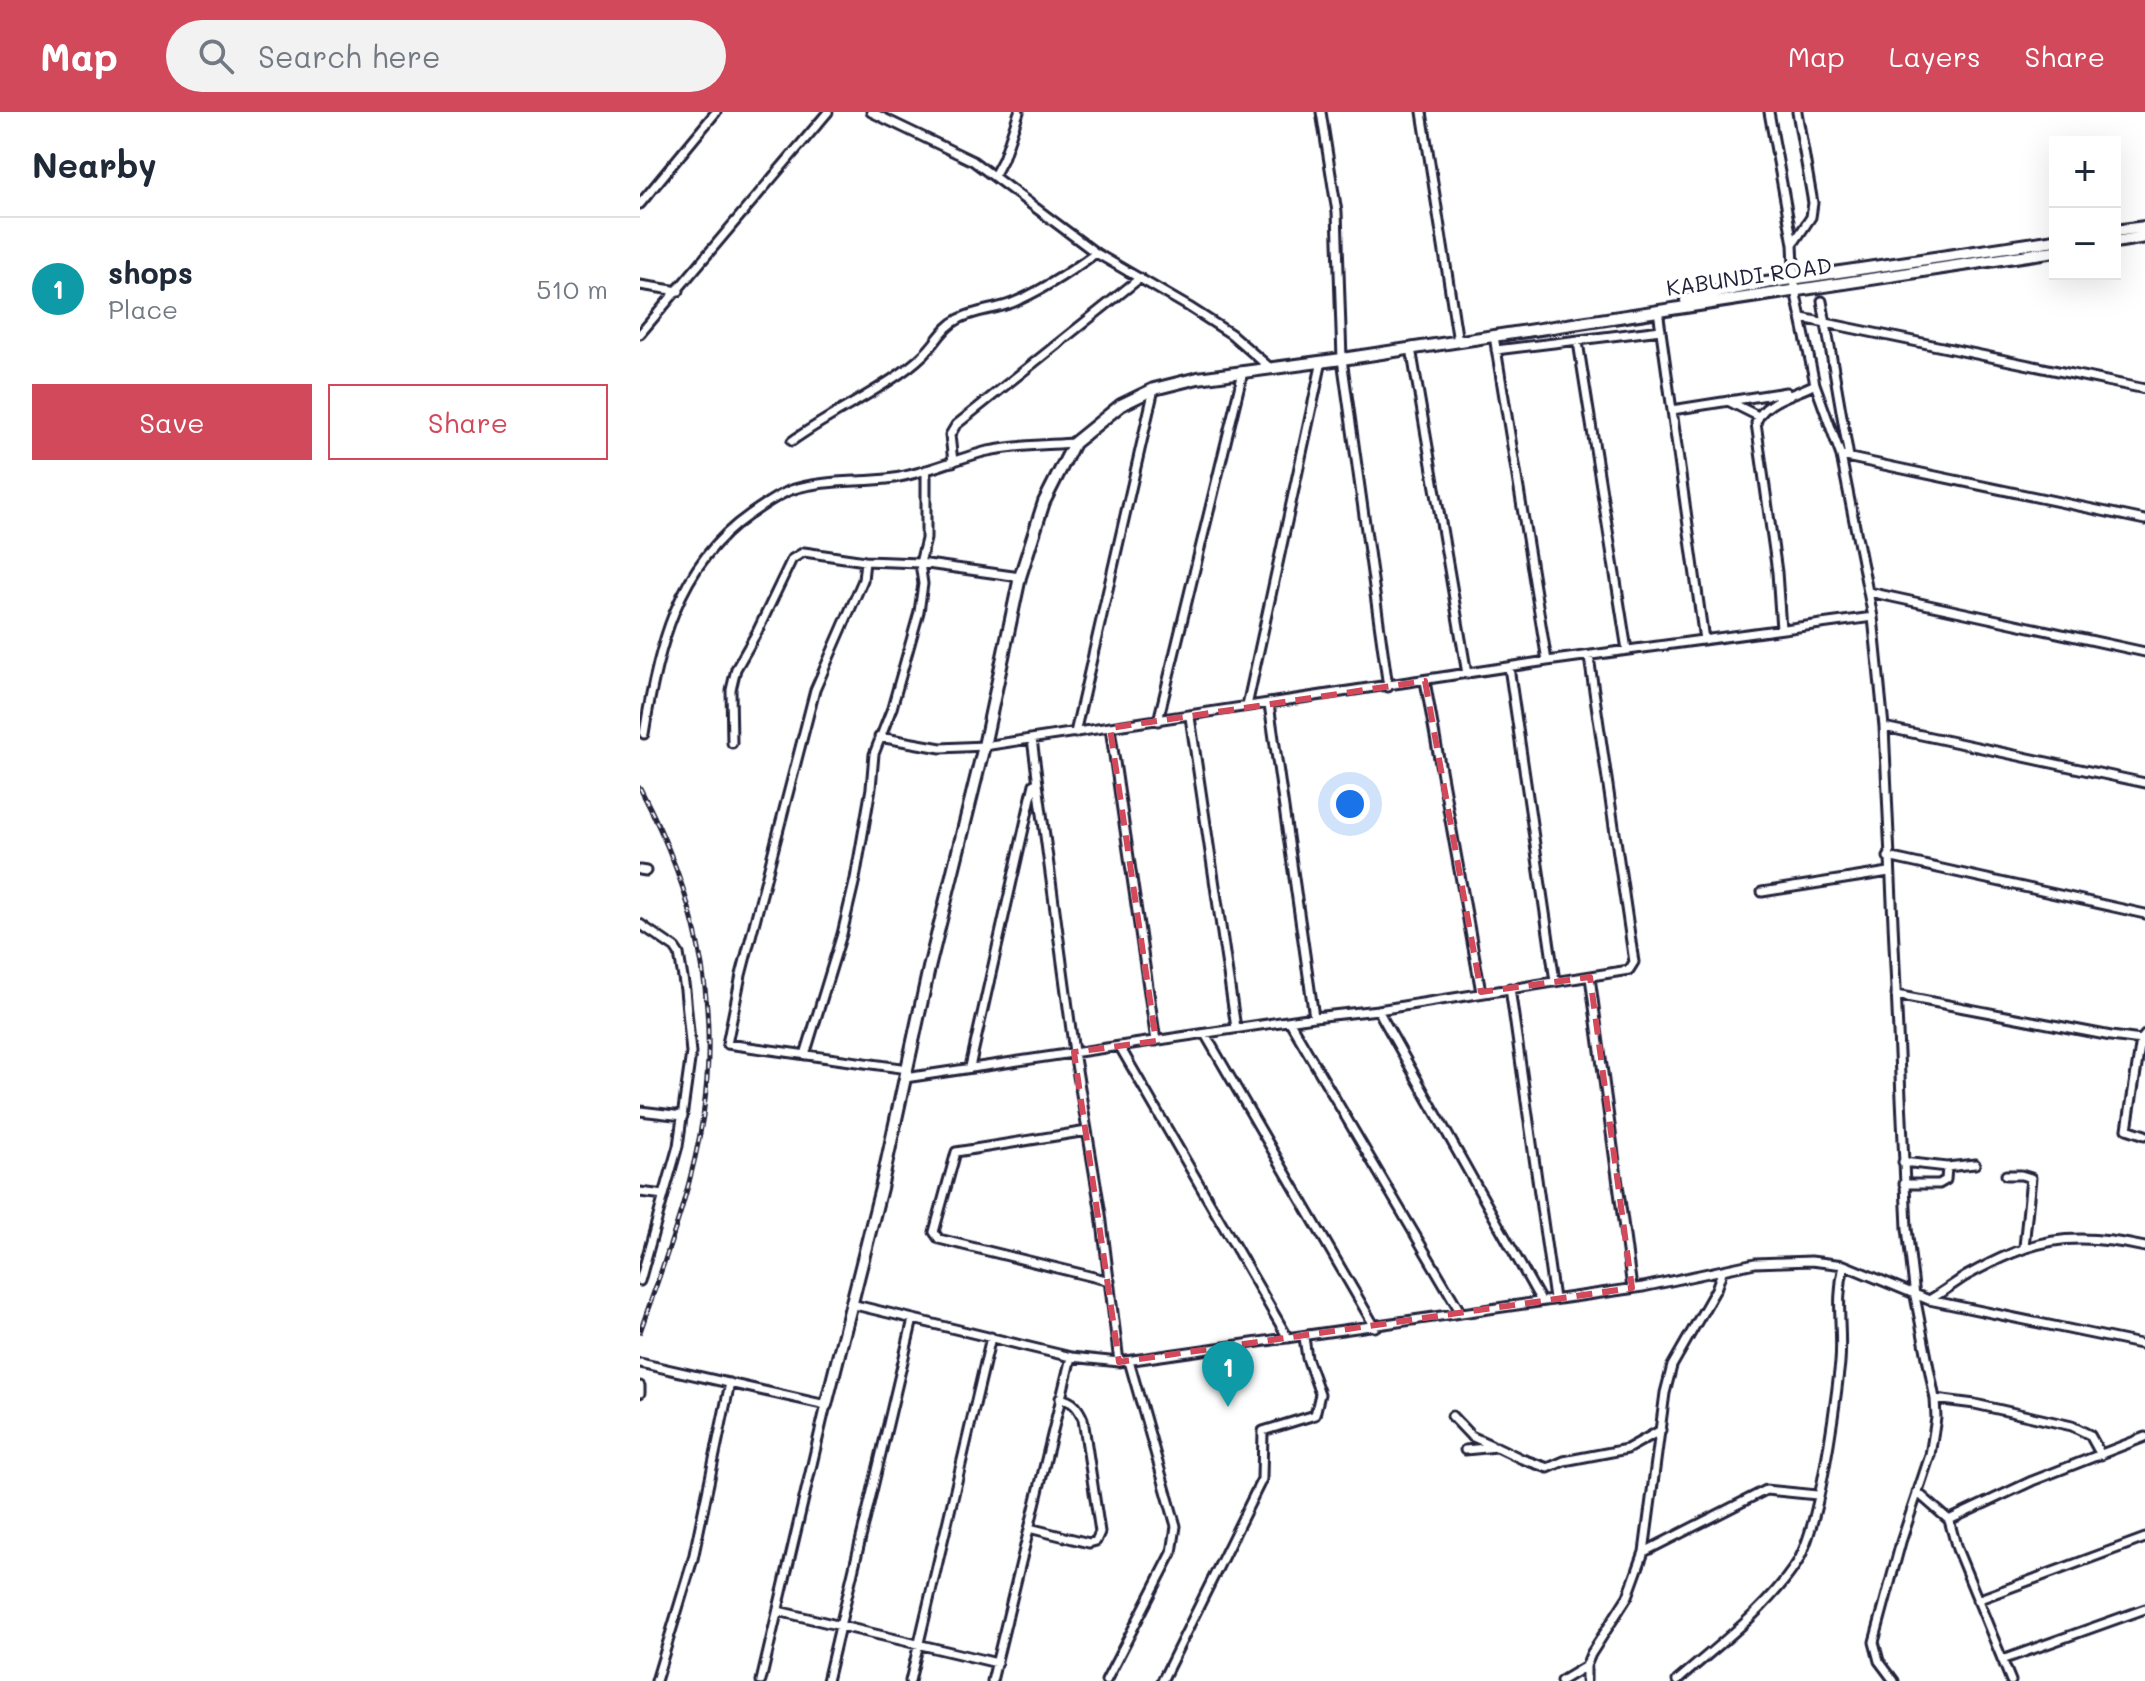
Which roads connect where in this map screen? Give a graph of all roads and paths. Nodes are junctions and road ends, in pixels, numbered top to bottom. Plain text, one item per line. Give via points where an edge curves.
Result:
1 (716, 112) edge
2 (828, 112) edge
3 (871, 112) edge
4 (1019, 112) edge
5 (1321, 112) edge
6 (1422, 112) edge
7 (1769, 112) edge
8 (1797, 112) edge
9 (994, 176) junction
10 (640, 204) edge
11 (2145, 227) edge
12 (2121, 230) edge
13 (2145, 237) edge
14 (2049, 241) edge
15 (2121, 241) edge
16 (1793, 244) junction
17 (2049, 252) edge
18 (1096, 253) junction
19 (1140, 278) junction
20 (1794, 284) junction
21 (640, 285) edge
22 (679, 291) junction
23 (1822, 301) dead end
24 (1658, 310) junction
25 (1802, 318) junction
26 (1827, 323) junction
27 (1661, 330) junction
28 (640, 334) edge
29 (1494, 336) junction
30 (1458, 342) junction
31 (1578, 342) junction
32 (1411, 348) junction
33 (1496, 350) junction
34 (1342, 359) junction
35 (1322, 361) junction
36 (1269, 367) junction
37 (1243, 372) junction
38 (1815, 384) junction
39 (1154, 389) junction
40 (2145, 389) edge
41 (1792, 391) junction
42 (1728, 401) junction
43 (1672, 410) junction
44 (1758, 416) junction
45 (792, 441) dead end
46 (1074, 443) junction
47 (1845, 456) junction
48 (953, 462) junction
49 (926, 470) junction
50 (2145, 520) edge
51 (865, 561) junction
52 (920, 563) junction
53 (1020, 577) junction
54 (1869, 592) junction
55 (1873, 617) junction
56 (1781, 629) junction
57 (1704, 640) junction
58 (1627, 650) junction
59 (2145, 652) edge
60 (1589, 657) junction
61 (1547, 661) junction
62 (1509, 667) junction
63 (1467, 674) junction
64 (1425, 681) junction
65 (1388, 687) junction
66 (1269, 704) junction
67 (1247, 706) junction
68 (1190, 717) junction
69 (1158, 721) junction
70 (1884, 727) junction
71 (1110, 728) junction
72 (1075, 733) junction
73 (644, 734) dead end
74 (879, 737) junction
75 (1032, 739) junction
76 (732, 743) dead end
77 (984, 746) junction
78 (1035, 778) junction
79 (2145, 783) edge
80 (1888, 857) junction
81 (1889, 872) junction
82 (1762, 892) dead end
83 (2145, 914) edge
84 (640, 924) edge
85 (1590, 977) junction
86 (1555, 981) junction
87 (1510, 988) junction
88 (1481, 992) junction
89 (1896, 995) junction
90 (1378, 1010) junction
91 (1314, 1017) junction
92 (1290, 1022) junction
93 (1236, 1028) junction
94 (1205, 1034) junction
95 (2143, 1038) edge
96 (1156, 1041) junction
97 (1120, 1047) junction
98 (1074, 1052) junction
99 (805, 1055) junction
100 (970, 1067) junction
101 (906, 1073) junction
102 (640, 1111) edge
103 (683, 1116) junction
104 (1087, 1131) junction
105 (2145, 1135) edge
106 (1903, 1162) junction
107 (1975, 1164) dead end
108 (1947, 1167) junction
109 (2006, 1175) dead end
110 (1904, 1184) junction
111 (640, 1192) edge
112 (664, 1195) junction
113 (2024, 1247) junction
114 (2145, 1247) edge
115 (1844, 1265) junction
116 (1722, 1272) junction
117 (640, 1281) edge
118 (1110, 1281) junction
119 (1632, 1288) junction
120 (1915, 1296) junction
121 (1554, 1299) junction
122 (1929, 1300) junction
123 (1541, 1301) junction
124 (851, 1304) junction
125 (1461, 1313) junction
126 (913, 1319) junction
127 (1375, 1327) junction
128 (991, 1337) junction
129 (1304, 1337) junction
130 (1288, 1338) junction
131 (2145, 1345) edge
132 (1071, 1357) junction
133 (1129, 1361) junction
134 (1119, 1362) junction
135 (640, 1363) edge
136 (730, 1383) junction
137 (640, 1386) edge
138 (640, 1393) edge
139 (1060, 1398) junction
140 (1935, 1399) junction
141 (826, 1405) junction
142 (1452, 1416) dead end
143 (1661, 1430) junction
144 (2145, 1437) edge
145 (1497, 1447) junction
146 (1465, 1450) dead end
147 (2101, 1455) junction
148 (1917, 1492) junction
149 (1817, 1495) junction
150 (1949, 1520) junction
151 (1029, 1528) junction
152 (2145, 1538) edge
153 (1644, 1552) junction
154 (1977, 1600) junction
155 (2145, 1609) edge
156 (778, 1611) junction
157 (840, 1626) junction
158 (918, 1646) junction
159 (2002, 1660) junction
160 (997, 1663) junction
161 (1586, 1666) junction
162 (656, 1681) edge
163 (761, 1681) edge
164 (827, 1681) edge
165 (910, 1681) edge
166 (992, 1681) edge
167 (1106, 1681) edge
168 (1162, 1681) edge
169 (1561, 1681) edge
170 (1586, 1681) edge
171 (1677, 1681) edge
172 (1894, 1681) edge
173 (2011, 1681) edge

1 - 10 street
2 - 22 street
3 - 9 street
4 - 9 street
5 - 34 street via 1337,212
6 - 30 street
7 - 16 street
8 - 16 street via 1813,203 1811,217
9 - 18 street
11 - 12 street
13 - 15 street
14 - 20 street, KABUNDI ROAD
16 - 20 street
17 - 20 street, KABUNDI ROAD
18 - 19 street
18 - 45 street via 1043,288 950,324 903,372
19 - 36 street via 1231,334
19 - 48 street via 956,425 950,435
20 - 24 street, KABUNDI ROAD
20 - 25 street
21 - 22 street
22 - 28 street
23 - 26 street
24 - 27 street
24 - 29 street, KABUNDI ROAD
25 - 26 street
25 - 38 street
26 - 40 street
26 - 47 street
27 - 31 street
27 - 43 street
29 - 30 street, KABUNDI ROAD
29 - 33 street
30 - 32 street, KABUNDI ROAD
31 - 33 street
31 - 58 street
32 - 34 street, KABUNDI ROAD
32 - 63 street
33 - 61 street
34 - 35 street, KABUNDI ROAD
34 - 65 street
35 - 36 street, KABUNDI ROAD
35 - 67 street
36 - 37 street, KABUNDI ROAD
37 - 39 street, KABUNDI ROAD
37 - 69 street
38 - 41 street
38 - 47 street
39 - 46 street, KABUNDI ROAD via 1121,405
39 - 72 street
41 - 42 street
41 - 44 street
42 - 43 street
42 - 44 street
43 - 57 street
44 - 56 street
46 - 48 street via 989,451
46 - 53 street via 1044,502
47 - 50 street
47 - 54 street
48 - 49 street
49 - 52 street via 926,539
49 - 73 street via 790,491 732,527 694,571 670,620
51 - 52 street
51 - 76 street via 804,552 792,559 736,669
51 - 99 street via 863,580 815,690 727,1044
52 - 53 street
52 - 74 street via 919,612
53 - 77 street
54 - 55 street
54 - 59 street
55 - 56 street
55 - 70 street
56 - 57 street
57 - 58 street
58 - 60 street
60 - 61 street
60 - 85 street via 1634,962 1629,970
61 - 62 street
62 - 63 street
62 - 86 street
63 - 64 street
64 - 65 street
64 - 88 street
65 - 66 street
66 - 67 street
66 - 91 street
67 - 68 street
68 - 69 street
68 - 93 street
69 - 71 street
70 - 79 street
70 - 80 street
71 - 72 street
71 - 96 street
72 - 75 street
74 - 77 street via 941,748
74 - 99 street via 855,879
75 - 77 street
75 - 78 street
77 - 101 street
78 - 98 street
78 - 100 street
80 - 81 street
80 - 83 street
81 - 82 street
81 - 89 street
84 - 103 street via 675,948 684,972 691,1053
85 - 86 street
85 - 119 street
86 - 87 street
87 - 88 street
87 - 121 street
88 - 90 street
89 - 95 street
89 - 106 street
90 - 91 street
90 - 123 street
91 - 92 street
92 - 93 street
92 - 125 street
93 - 94 street
94 - 96 street
94 - 127 street
95 - 105 street via 2127,1129
96 - 97 street
97 - 98 street
97 - 130 street
98 - 100 street
98 - 104 street
99 - 101 street
100 - 101 street
101 - 124 street
102 - 103 street
103 - 112 street
104 - 118 street
104 - 118 street via 956,1152 934,1232 939,1239
106 - 108 street
106 - 110 street
107 - 108 street
108 - 110 street via 1946,1180 1939,1184
109 - 113 street via 2031,1178
110 - 120 street
111 - 112 street
112 - 117 street
113 - 114 street via 2073,1237
113 - 122 street
115 - 116 street via 1785,1261
115 - 120 street
115 - 149 street via 1840,1360
116 - 119 street
116 - 143 street via 1672,1366
118 - 134 street
119 - 121 street
120 - 122 street
120 - 140 street
121 - 123 street
122 - 131 street
123 - 125 street
124 - 126 street
124 - 141 street
125 - 127 street
126 - 128 street
126 - 157 street
127 - 129 street
128 - 132 street
128 - 158 street
129 - 130 street
129 - 168 street via 1320,1394 1315,1415 1263,1431 1262,1479
130 - 133 street
132 - 134 street
132 - 139 street
133 - 134 street
133 - 167 street via 1169,1497 1175,1541
135 - 136 street
136 - 141 street
136 - 162 street via 697,1544
137 - 138 street
139 - 151 street
139 - 151 street via 1079,1408 1083,1419 1100,1532 1089,1543
140 - 147 street via 2072,1426 2090,1435
140 - 148 street via 1934,1435
141 - 156 street
142 - 145 street via 1477,1440
143 - 145 street via 1627,1449 1548,1468
143 - 153 street
144 - 147 street
145 - 146 street
147 - 150 street
148 - 150 street
148 - 172 street via 1874,1642 1879,1661
149 - 153 street via 1766,1490
149 - 171 street via 1797,1563 1761,1608
150 - 154 street
151 - 160 street
152 - 154 street
153 - 161 street via 1628,1596
154 - 159 street
155 - 159 street
156 - 157 street
156 - 163 street
157 - 158 street
157 - 164 street
158 - 160 street
158 - 165 street
159 - 173 street
160 - 166 street
161 - 169 street
161 - 170 street

